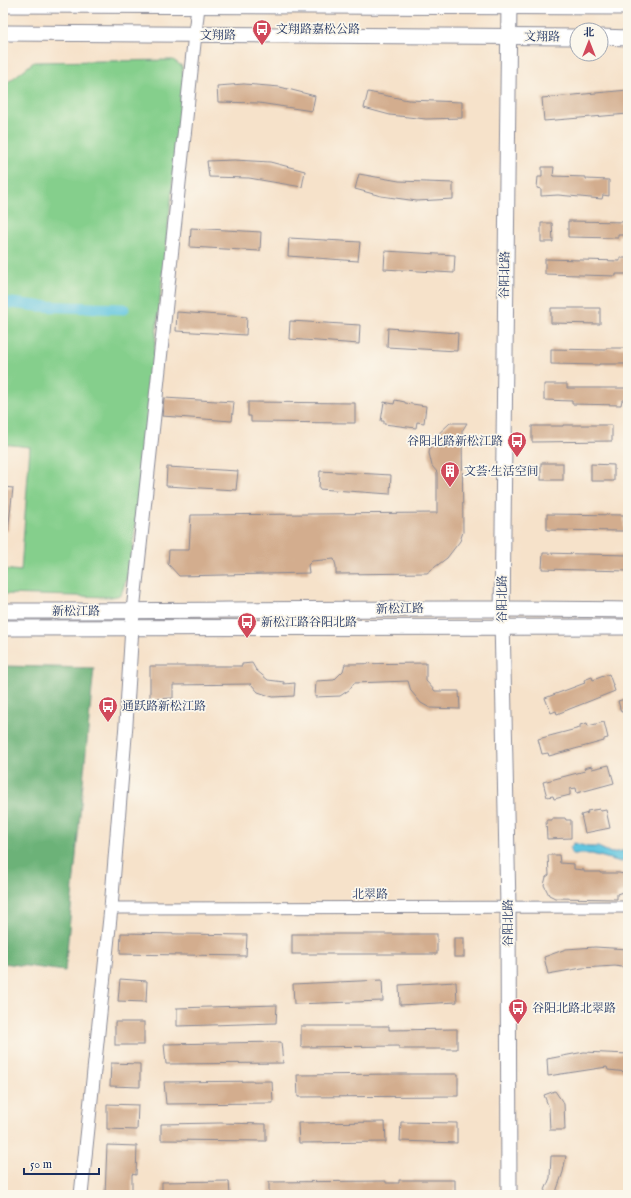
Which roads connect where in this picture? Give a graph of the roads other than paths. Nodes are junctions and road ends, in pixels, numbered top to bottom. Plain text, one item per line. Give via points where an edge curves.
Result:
1 (3, 5) edge
2 (508, 5) edge
3 (198, 6) junction
4 (628, 7) edge
5 (3, 33) edge
6 (195, 35) junction
7 (508, 36) junction
8 (569, 37) edge
9 (609, 37) edge
10 (628, 38) edge
11 (502, 608) junction
12 (628, 610) edge
13 (3, 611) edge
14 (133, 611) junction
15 (628, 626) edge
16 (132, 627) junction
17 (502, 627) junction
18 (3, 628) edge
19 (508, 907) junction
20 (628, 907) edge
21 (111, 908) junction
22 (81, 1195) edge
23 (509, 1195) edge

1 - 3 main road
2 - 3 main road
2 - 4 main road
2 - 7 main road, 谷阳北路
3 - 6 street
5 - 6 main road, 文翔路
6 - 7 main road, 文翔路
6 - 14 street
7 - 8 main road, 文翔路
7 - 11 main road, 谷阳北路
9 - 10 main road
11 - 12 main road, 新松江路
11 - 14 main road, 新松江路
11 - 17 main road, 谷阳北路
13 - 14 main road, 新松江路
14 - 16 street
15 - 17 main road, 新松江路
16 - 17 main road, 新松江路
16 - 18 main road, 新松江路
16 - 21 street
17 - 19 main road, 谷阳北路
19 - 20 street, 北翠路
19 - 21 street, 北翠路
19 - 23 main road, 谷阳北路
21 - 22 street

